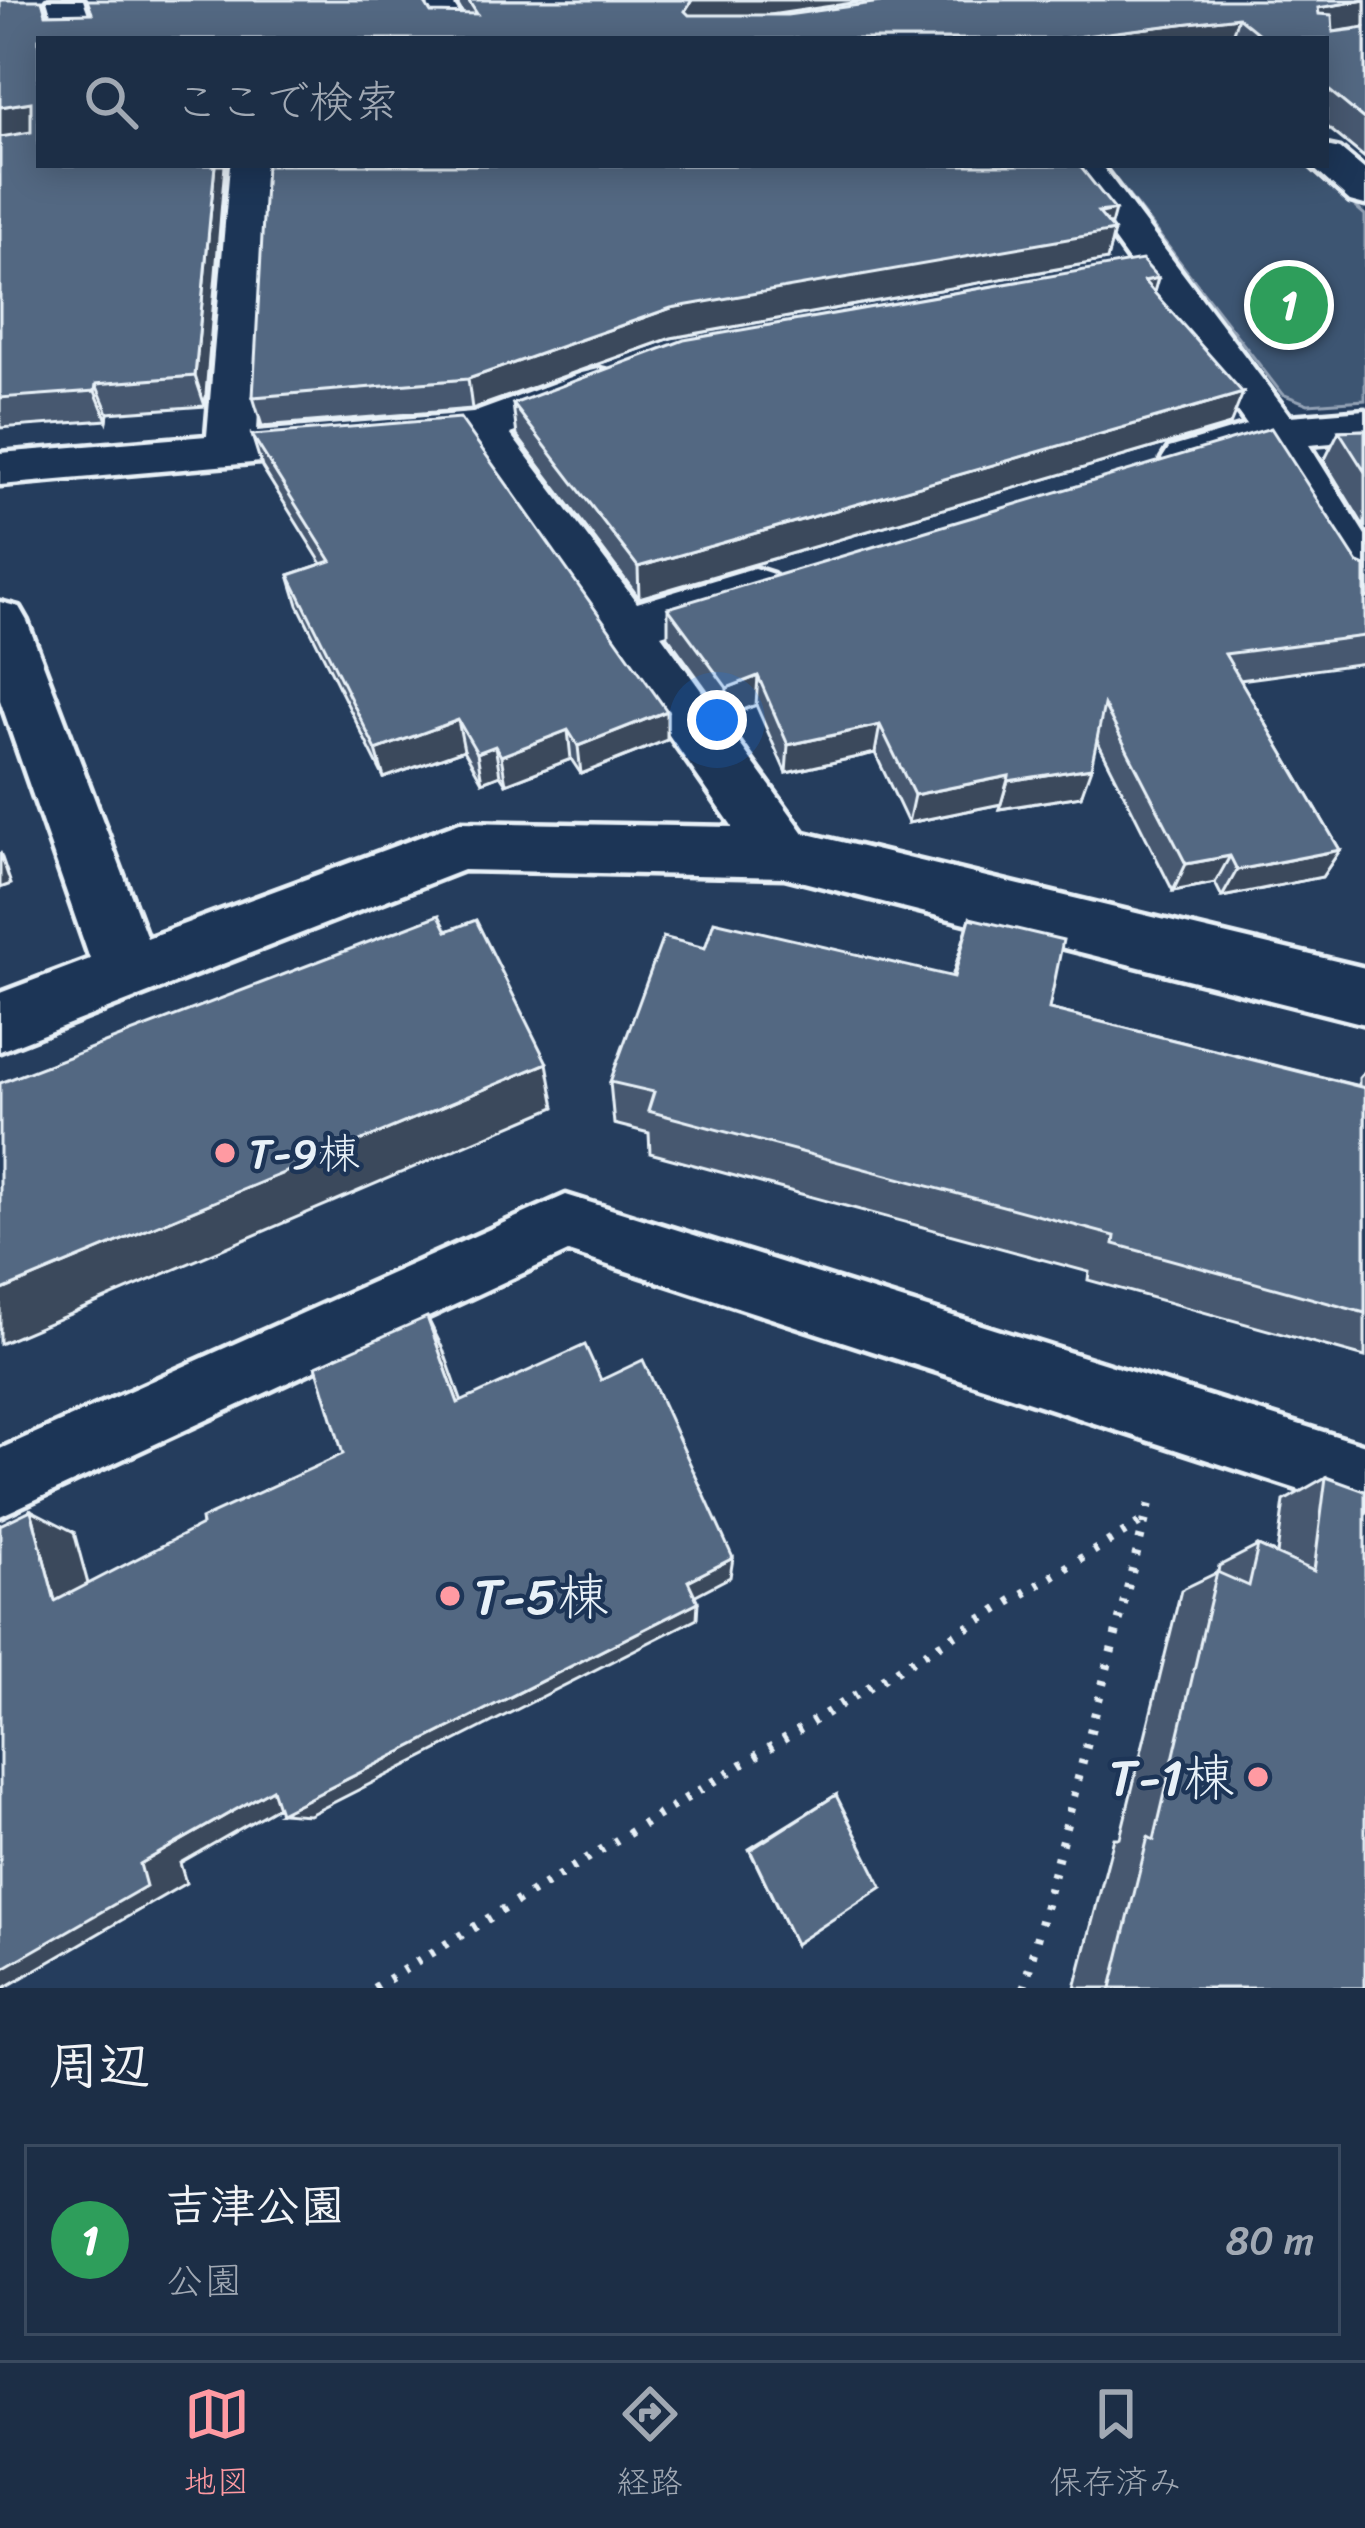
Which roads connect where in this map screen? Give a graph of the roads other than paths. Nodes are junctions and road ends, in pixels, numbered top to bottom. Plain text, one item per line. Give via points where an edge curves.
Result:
1 (65, 0) edge
2 (432, 0) edge
3 (76, 36) edge
4 (456, 36) edge
5 (1329, 161) edge
6 (250, 168) edge
7 (1082, 168) edge
8 (1365, 192) edge
9 (629, 372) edge
10 (1365, 425) edge
11 (480, 428) junction
12 (1277, 432) junction
13 (231, 449) junction
14 (0, 469) edge
15 (1142, 472) edge
16 (805, 572) edge
17 (1365, 578) edge
18 (0, 621) edge
19 (625, 626) junction
20 (784, 853) junction
21 (127, 973) junction
22 (1365, 996) edge
23 (0, 1022) edge
24 (1365, 1478) edge
25 (0, 1483) edge

1 - 3 street
2 - 4 street
5 - 8 street
6 - 13 street
7 - 12 street via 1138,273
9 - 11 street
10 - 12 street
11 - 13 street
11 - 19 street
12 - 15 street
12 - 17 street
13 - 14 street
16 - 19 street
18 - 21 street
19 - 20 street
20 - 21 street via 460,846
20 - 22 street
21 - 23 street
24 - 25 lane via 566,1222

